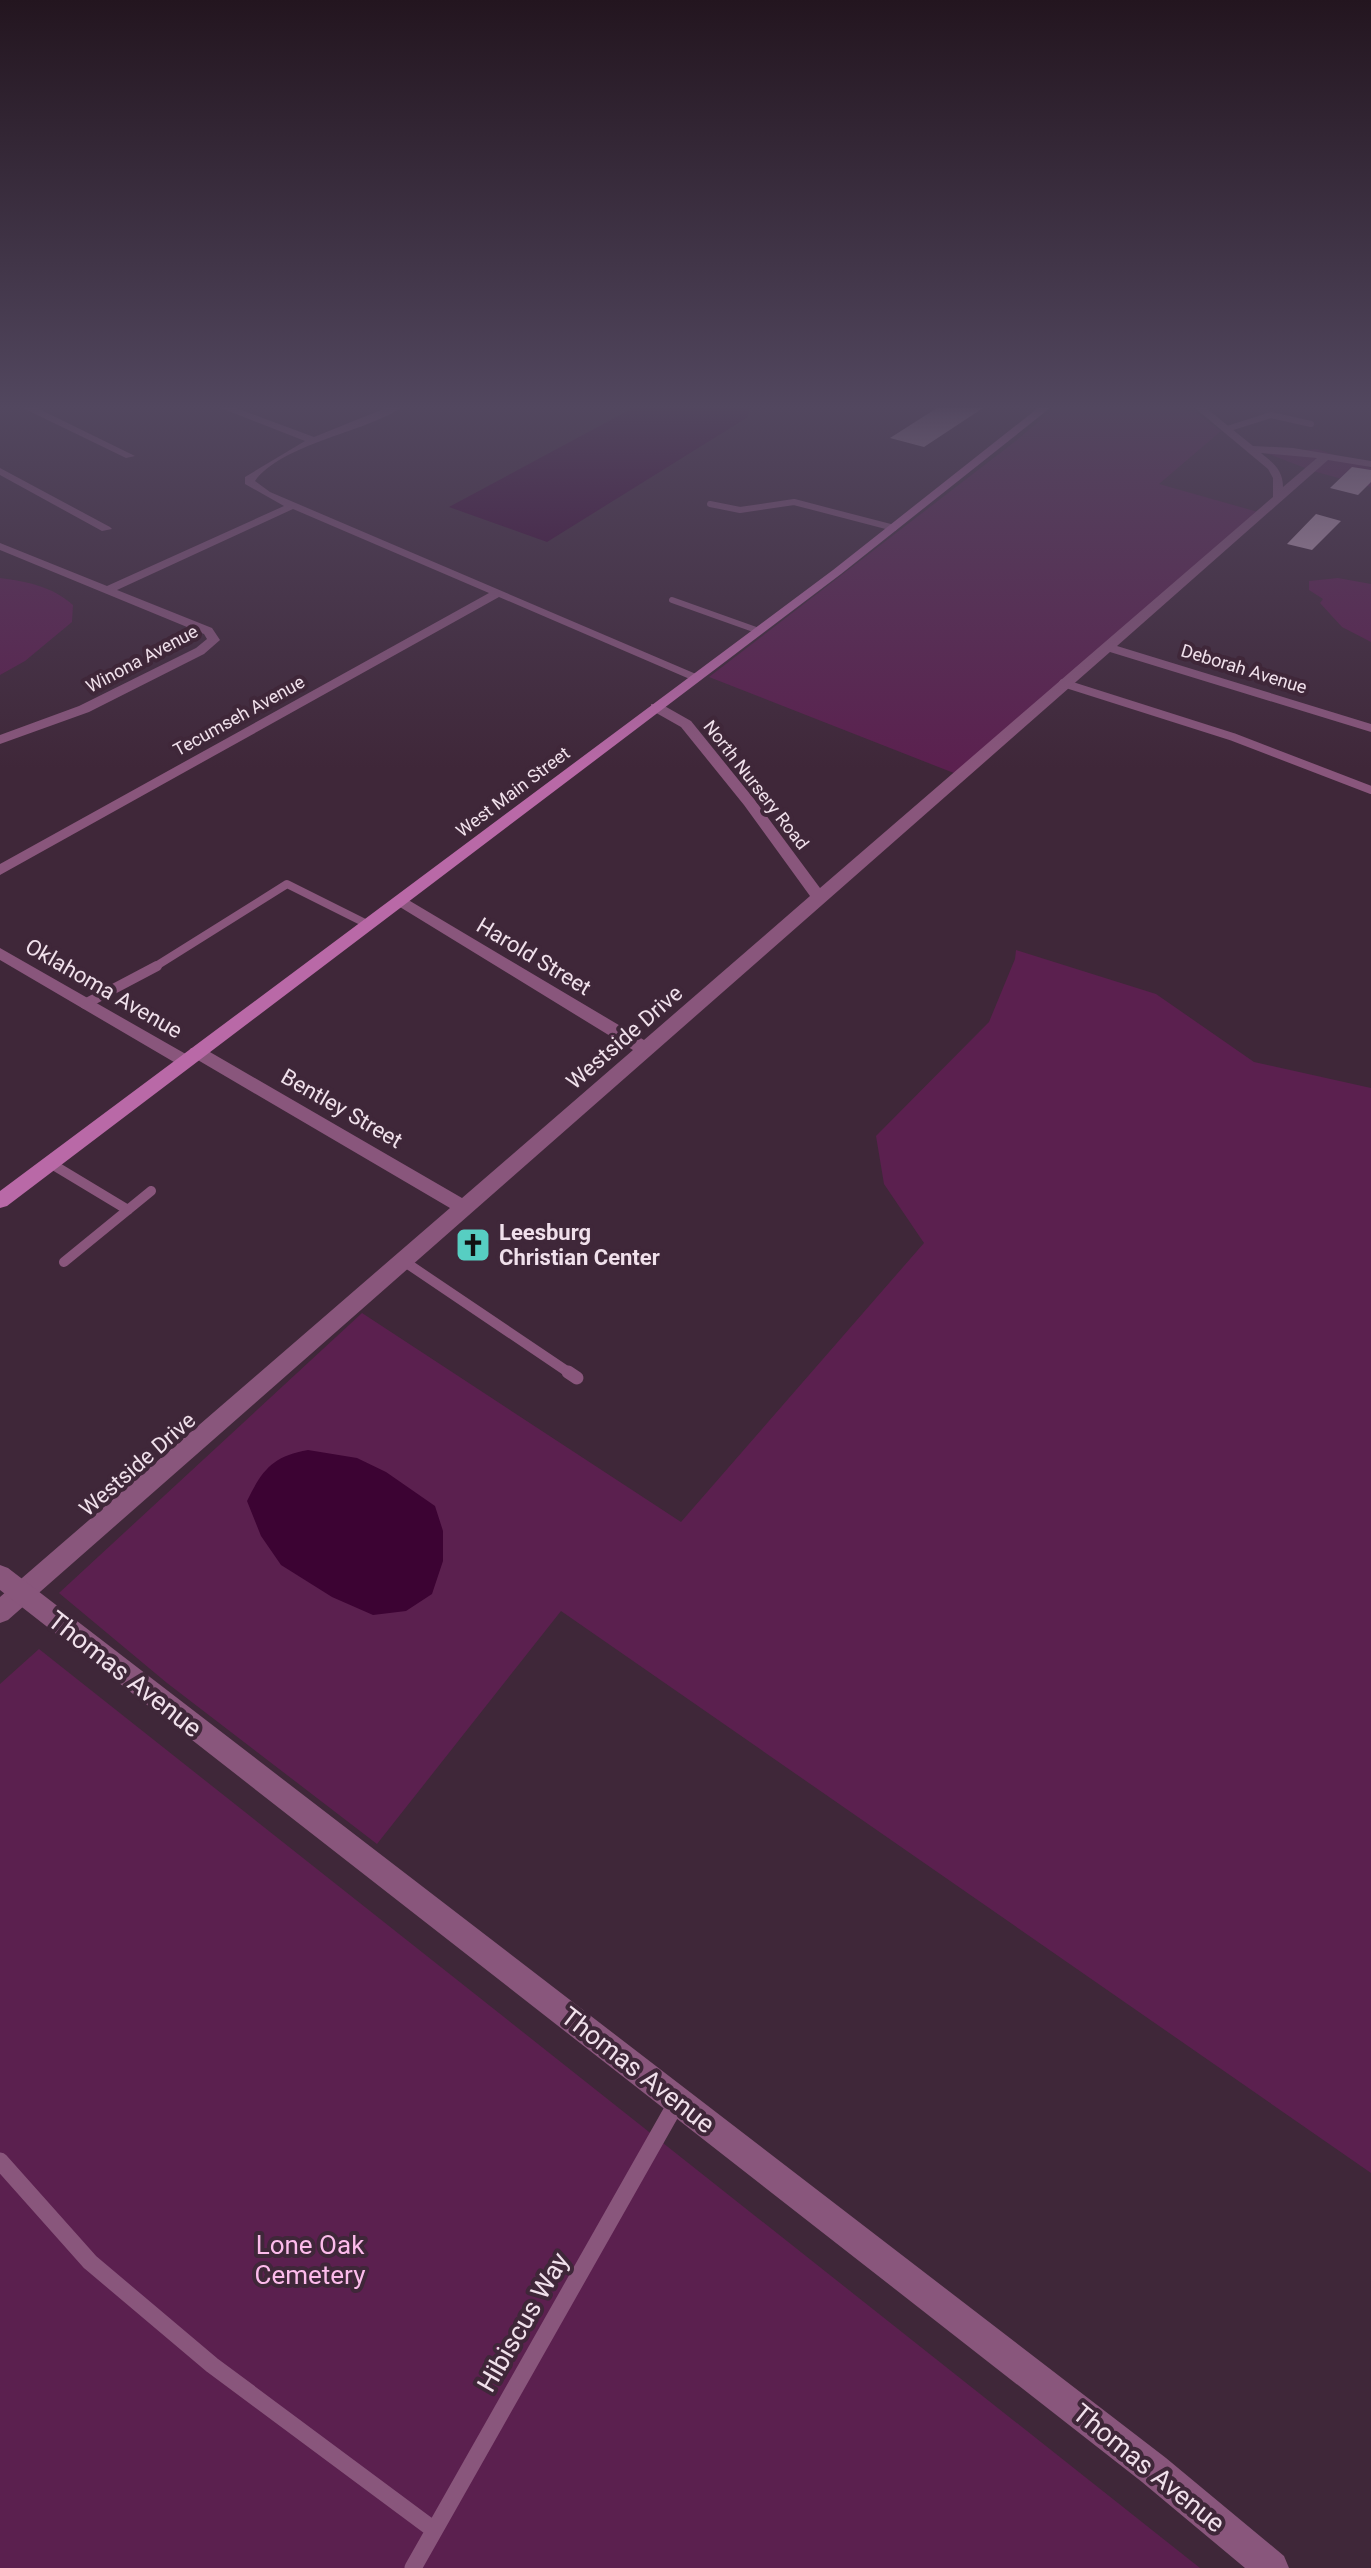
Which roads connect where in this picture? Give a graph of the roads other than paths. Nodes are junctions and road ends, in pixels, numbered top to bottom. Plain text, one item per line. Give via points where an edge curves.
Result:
1 (244, 528) edge
2 (347, 528) edge
3 (894, 528) edge
4 (1246, 528) edge
5 (0, 546) edge
6 (107, 590) junction
7 (497, 593) junction
8 (672, 600) dead end
9 (759, 631) junction
10 (1105, 646) junction
11 (697, 677) junction
12 (1063, 683) junction
13 (656, 707) junction
14 (1371, 728) edge
15 (0, 740) edge
16 (1371, 790) edge
17 (0, 870) edge
18 (818, 896) junction
19 (400, 901) junction
20 (369, 925) junction
21 (0, 953) edge
22 (85, 1004) junction
23 (645, 1049) junction
24 (191, 1057) junction
25 (50, 1163) junction
26 (151, 1191) dead end
27 (0, 1201) edge
28 (463, 1207) junction
29 (128, 1210) junction
30 (402, 1260) junction
31 (64, 1262) dead end
32 (577, 1378) dead end
33 (7, 1594) edge
34 (678, 2102) junction
35 (0, 2161) edge
36 (434, 2530) junction
37 (413, 2568) edge
38 (1272, 2568) edge

1 - 6 street
2 - 7 street
3 - 9 main road, West Main Street
4 - 10 street, Westside Drive
5 - 6 street, Winona Avenue
6 - 15 street, Winona Avenue via 208,631 214,640 84,709
7 - 11 street
7 - 17 street, Tecumseh Avenue
8 - 9 lane
9 - 11 main road, West Main Street
10 - 12 street, Westside Drive
10 - 14 street, Deborah Avenue
11 - 13 main road, West Main Street
12 - 16 lane via 1233,737
12 - 18 street, Westside Drive
13 - 18 street, North Nursery Road via 686,724
13 - 19 main road, West Main Street
18 - 23 street, Westside Drive
19 - 20 main road, West Main Street
19 - 23 street, Harold Street
20 - 22 lane via 287,884 175,957
20 - 24 main road, West Main Street
21 - 22 street, Oklahoma Avenue
22 - 24 street, Oklahoma Avenue
23 - 28 street, Westside Drive
24 - 25 main road, West Main Street
24 - 28 street, Bentley Street
25 - 27 main road, West Main Street
25 - 29 lane
26 - 29 lane
28 - 30 street, Westside Drive
29 - 31 lane
30 - 32 lane
30 - 33 street, Westside Drive
33 - 34 street, Thomas Avenue
34 - 36 lane, Hibiscus Way
34 - 38 street, Thomas Avenue via 1142,2460
35 - 36 lane via 102,2272 212,2365
36 - 37 lane, Hibiscus Way

